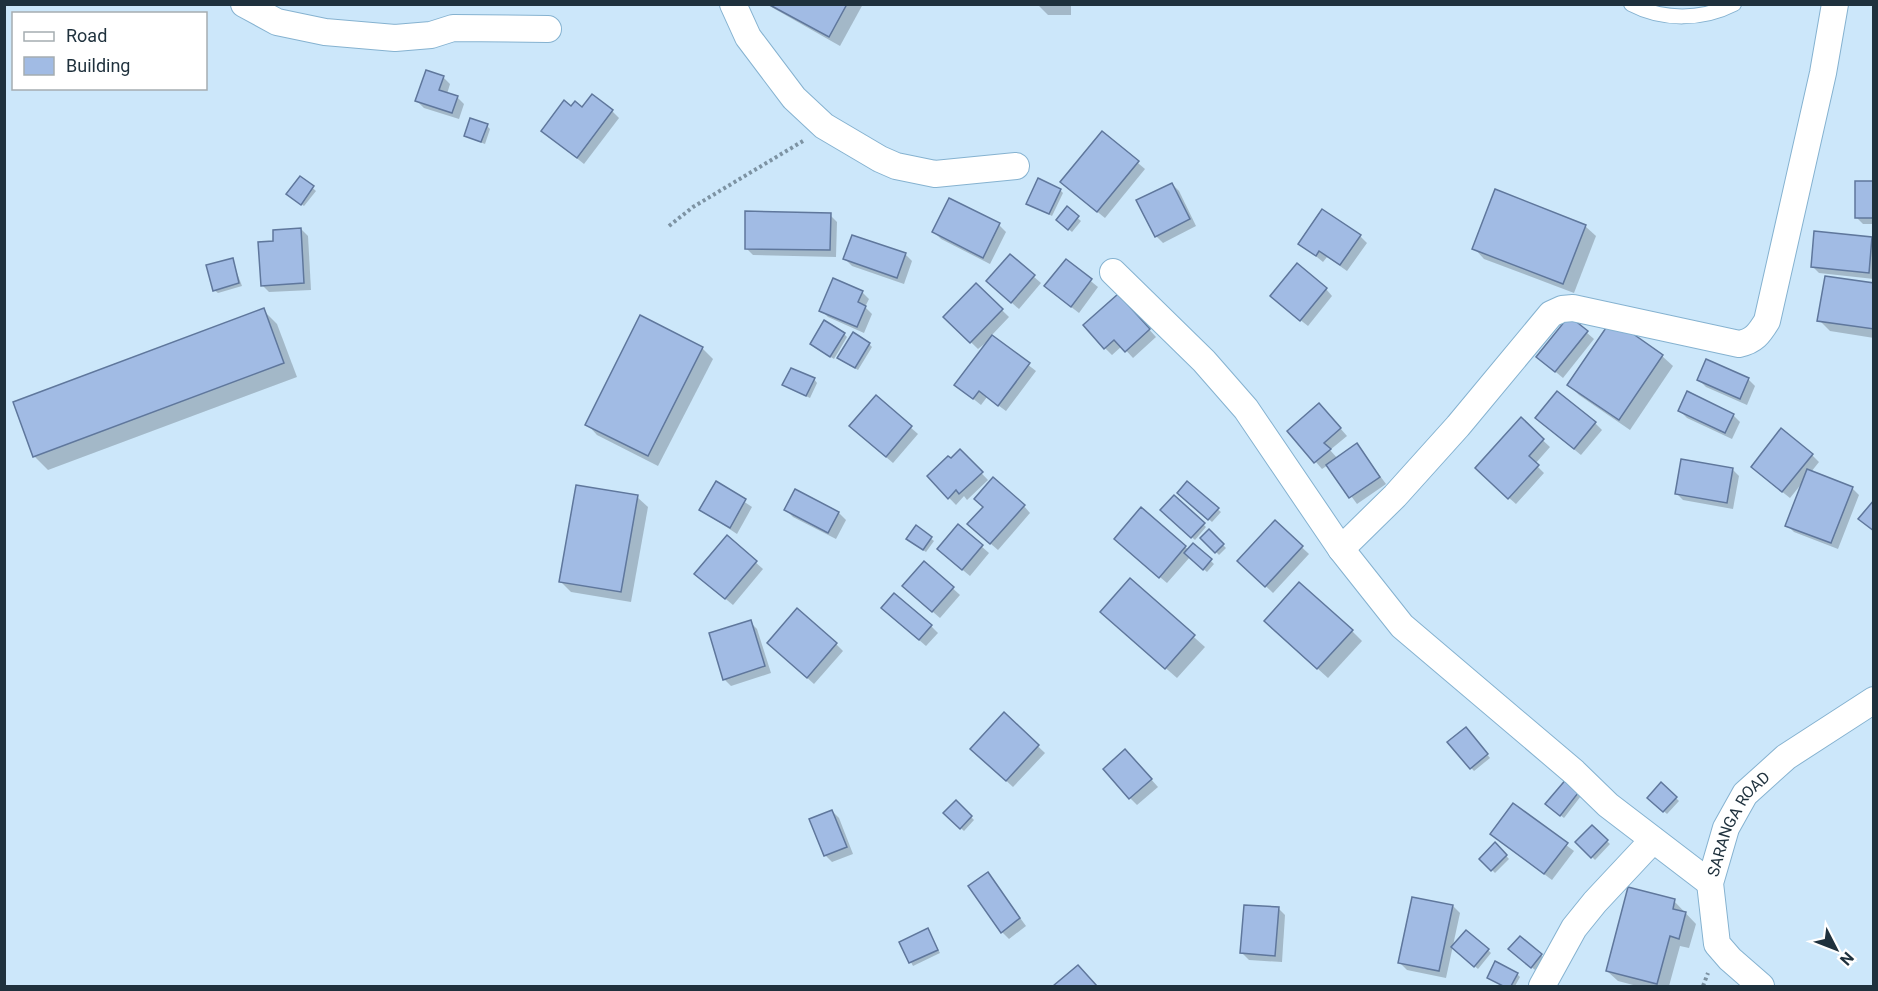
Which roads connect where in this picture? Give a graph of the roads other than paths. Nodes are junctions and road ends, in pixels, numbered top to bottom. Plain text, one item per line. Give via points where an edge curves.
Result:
1 (244, 4) edge
2 (734, 4) edge
3 (1632, 4) edge
4 (1734, 4) edge
5 (1835, 4) edge
6 (548, 28) dead end
7 (1016, 166) dead end
8 (1113, 272) dead end
9 (1341, 549) junction
10 (1874, 700) edge
11 (1653, 840) junction
12 (1710, 882) junction
13 (1542, 987) edge
14 (1761, 987) edge

1 - 6 street via 277,22 325,32 395,38 431,35 453,28
2 - 7 street via 748,37 794,98 824,126 880,159 935,174
3 - 4 lane via 1664,16 1709,14
5 - 9 street via 1767,321 1758,335 1751,342 1739,344 1573,308 1551,314 1458,426
8 - 9 street via 1204,361 1246,409
9 - 11 street via 1402,626
10 - 12 street, SARANGA ROAD via 1786,757 1745,794 1726,828
11 - 12 street
11 - 13 street via 1574,928
12 - 14 street, SARANGA ROAD via 1718,944

